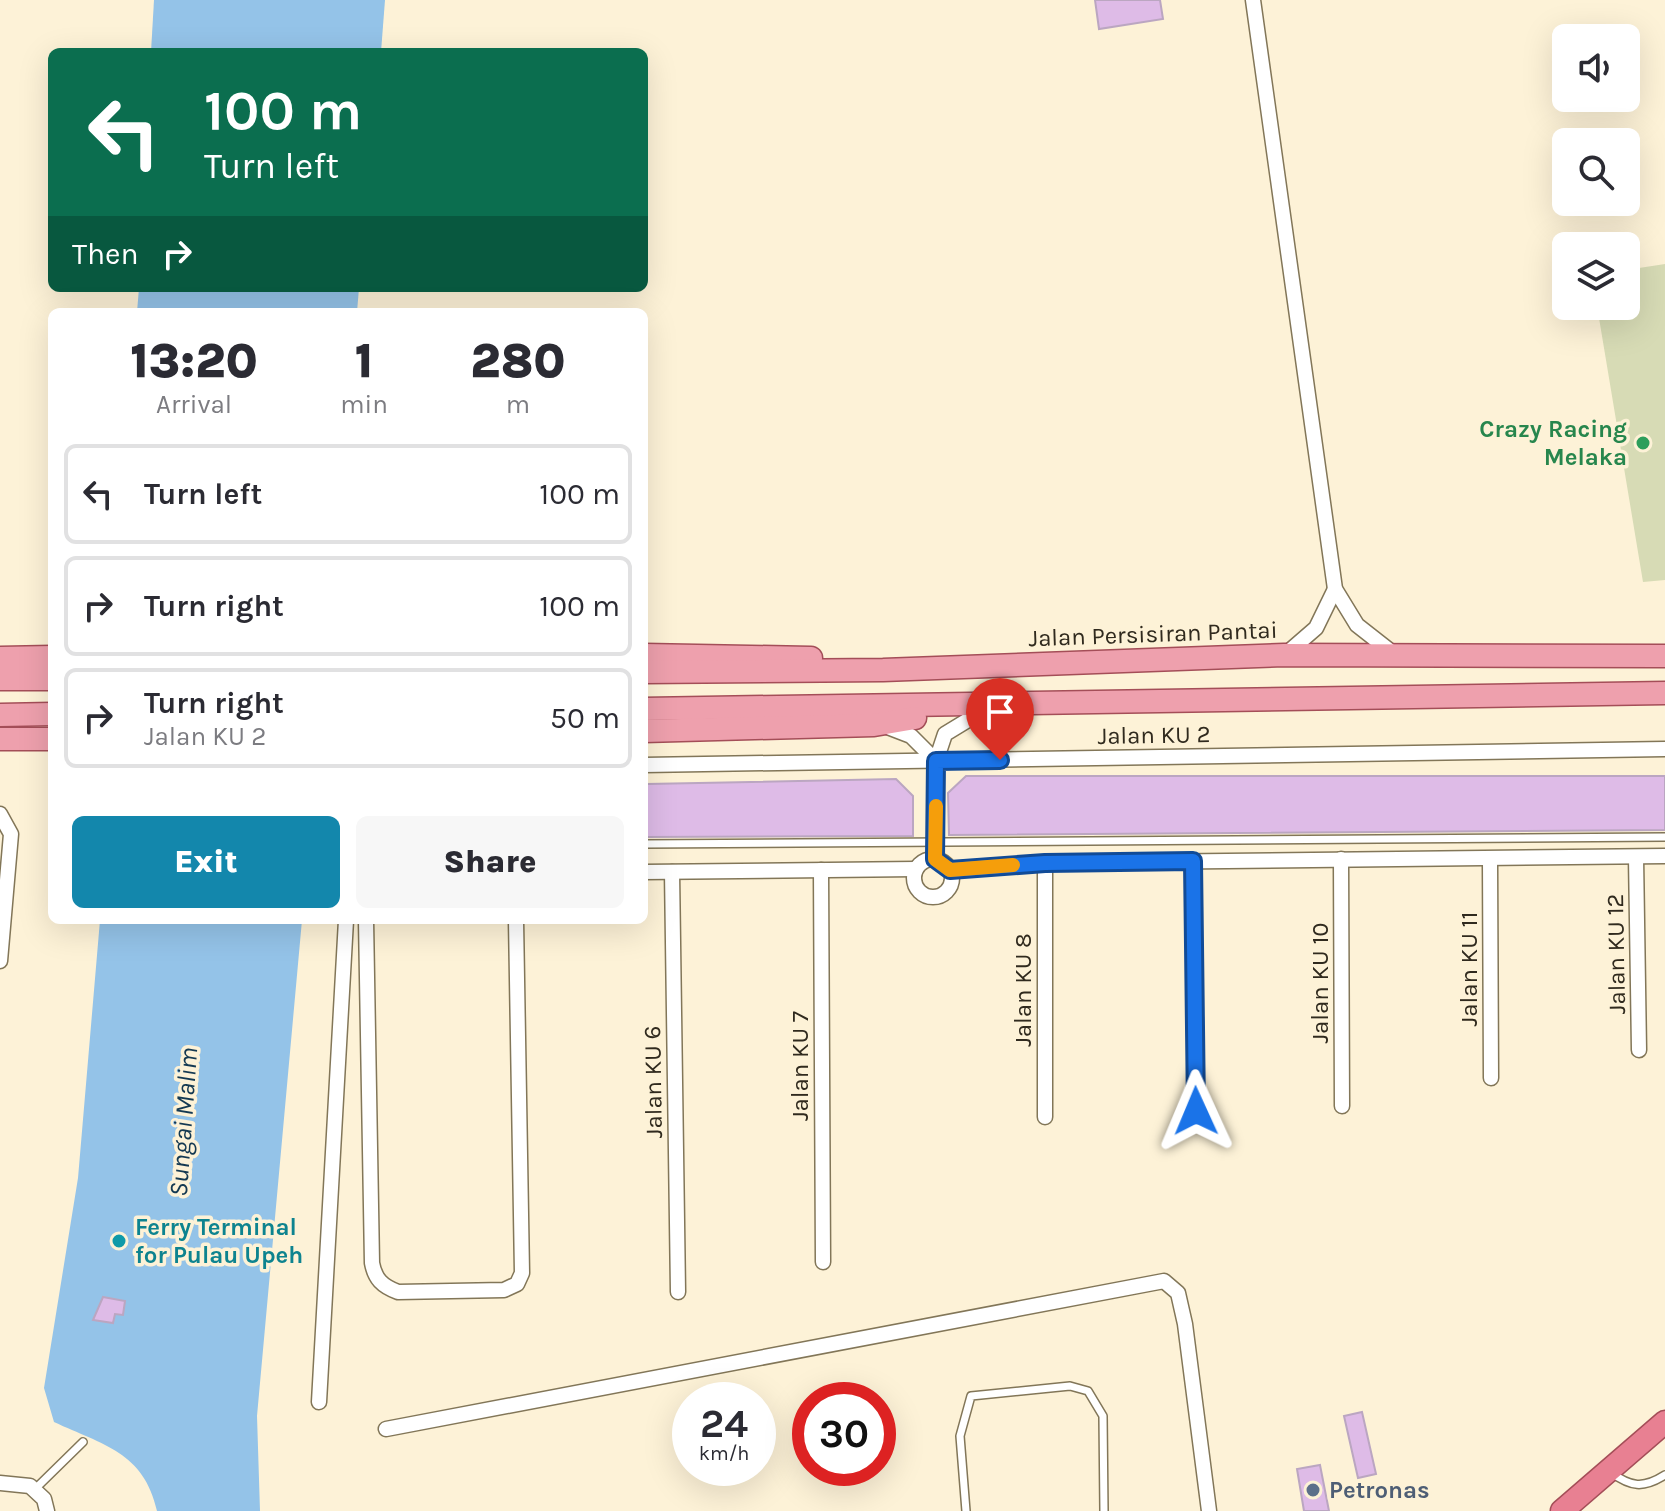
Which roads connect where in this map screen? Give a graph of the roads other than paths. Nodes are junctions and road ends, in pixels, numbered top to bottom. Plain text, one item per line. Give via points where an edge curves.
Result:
1 (1253, 0) edge
2 (1335, 589) junction
3 (1394, 654) junction
4 (648, 655) edge
5 (1284, 655) junction
6 (1665, 656) edge
7 (48, 657) edge
8 (0, 658) edge
9 (883, 670) junction
10 (648, 672) edge
11 (0, 679) edge
12 (48, 679) edge
13 (1665, 693) edge
14 (992, 706) junction
15 (648, 709) edge
16 (48, 714) edge
17 (0, 715) edge
18 (874, 725) junction
19 (648, 731) edge
20 (0, 739) edge
21 (48, 739) edge
22 (1665, 749) edge
23 (936, 761) junction
24 (648, 765) edge
25 (0, 814) edge
26 (1665, 837) edge
27 (935, 842) junction
28 (648, 844) edge
29 (1665, 856) edge
30 (1636, 857) junction
31 (935, 859) junction
32 (1341, 859) junction
33 (1193, 861) junction
34 (1490, 861) junction
35 (1045, 863) junction
36 (916, 869) junction
37 (821, 870) junction
38 (950, 870) junction
39 (648, 872) edge
40 (672, 872) junction
41 (4, 892) edge
42 (346, 924) edge
43 (366, 924) edge
44 (516, 924) edge
45 (0, 961) edge
46 (1639, 1050) dead end
47 (1491, 1078) dead end
48 (1342, 1106) dead end
49 (1196, 1111) dead end
50 (1045, 1117) dead end
51 (823, 1262) dead end
52 (678, 1292) dead end
53 (319, 1402) dead end
54 (1665, 1422) edge
55 (386, 1429) dead end
56 (83, 1442) dead end
57 (1607, 1470) junction
58 (1665, 1475) edge
59 (0, 1483) edge
60 (35, 1489) junction
61 (47, 1511) edge
62 (966, 1511) edge
63 (1104, 1511) edge
64 (1209, 1511) edge
65 (1562, 1511) edge

1 - 2 street
2 - 3 street via 1357,625
2 - 5 street via 1316,628
3 - 5 main road, Jalan Persisiran Pantai
3 - 6 main road, Jalan Persisiran Pantai
4 - 9 main road via 778,655
5 - 9 main road, Jalan Persisiran Pantai
7 - 8 main road
9 - 10 main road, Jalan Persisiran Pantai
11 - 12 main road
13 - 14 main road
14 - 15 main road
14 - 18 main road
14 - 23 street via 945,734
16 - 17 main road
18 - 19 main road
18 - 23 street via 903,732
20 - 21 main road
22 - 23 street, Jalan KU 2
23 - 24 street, Jalan KU 2
23 - 27 street
25 - 41 street via 11,834
26 - 27 lane
27 - 28 lane
27 - 31 street
29 - 30 street
30 - 34 street
30 - 46 street, Jalan KU 12
31 - 36 street
31 - 38 street
32 - 33 street
32 - 34 street
32 - 48 street, Jalan KU 10
33 - 35 street
33 - 49 street
34 - 47 street, Jalan KU 11
35 - 38 street
35 - 50 street, Jalan KU 8
36 - 37 street
36 - 38 street via 917,887 932,897 949,888
37 - 40 street
37 - 51 street, Jalan KU 7
39 - 40 street
40 - 52 street, Jalan KU 6
41 - 45 street
42 - 53 street
43 - 44 street via 372,1263 386,1288 398,1292 504,1290 517,1284 522,1273
54 - 57 highway
55 - 64 street via 1164,1281 1178,1293 1185,1324
56 - 60 lane
57 - 58 lane via 1630,1486
57 - 65 highway
59 - 60 street
60 - 61 street
62 - 63 lane via 960,1436 971,1396 1070,1386 1088,1391 1103,1416

